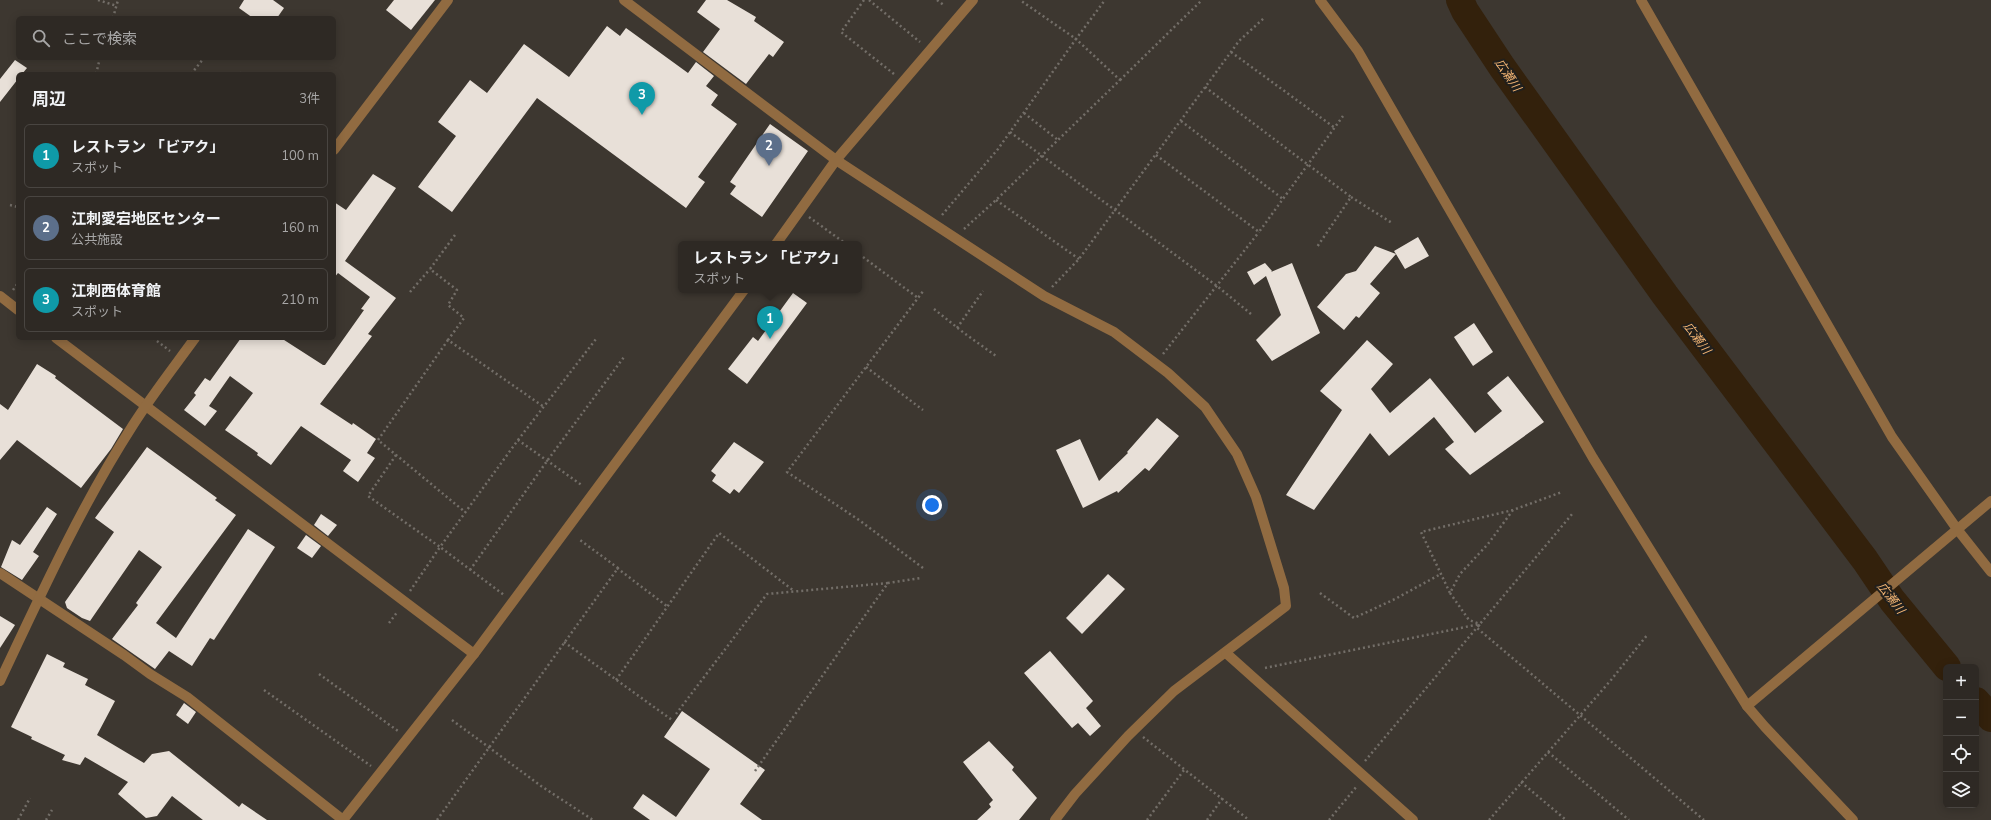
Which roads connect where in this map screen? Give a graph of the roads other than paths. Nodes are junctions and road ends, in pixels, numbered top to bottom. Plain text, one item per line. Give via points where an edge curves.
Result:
1 (448, 0) edge
2 (624, 0) edge
3 (973, 0) edge
4 (1320, 0) edge
5 (1641, 0) edge
6 (336, 147) edge
7 (836, 160) junction
8 (778, 241) edge
9 (742, 293) edge
10 (0, 296) edge
11 (16, 308) edge
12 (59, 340) edge
13 (193, 340) edge
14 (146, 406) junction
15 (1991, 501) edge
16 (1957, 529) junction
17 (1991, 572) edge
18 (0, 573) edge
19 (38, 599) junction
20 (1226, 653) junction
21 (474, 654) junction
22 (0, 681) edge
23 (1747, 706) junction
24 (343, 820) edge
25 (1054, 820) edge
26 (1413, 820) edge
27 (1853, 820) edge

1 - 6 street
2 - 7 street
3 - 7 street
4 - 23 street via 1358,51 1593,458
5 - 16 street via 1892,437
7 - 8 street
7 - 20 street via 1044,296 1114,332 1156,364 1205,408 1237,454 1253,487 1284,588 1286,606
9 - 21 street
10 - 11 street
12 - 14 street
13 - 14 street
14 - 19 street via 96,487
14 - 21 street
15 - 16 street
16 - 17 street
16 - 23 street
18 - 19 street
19 - 22 street
19 - 24 street via 187,697
20 - 25 street via 1174,691 1128,736
20 - 26 street
21 - 24 street
23 - 27 street

